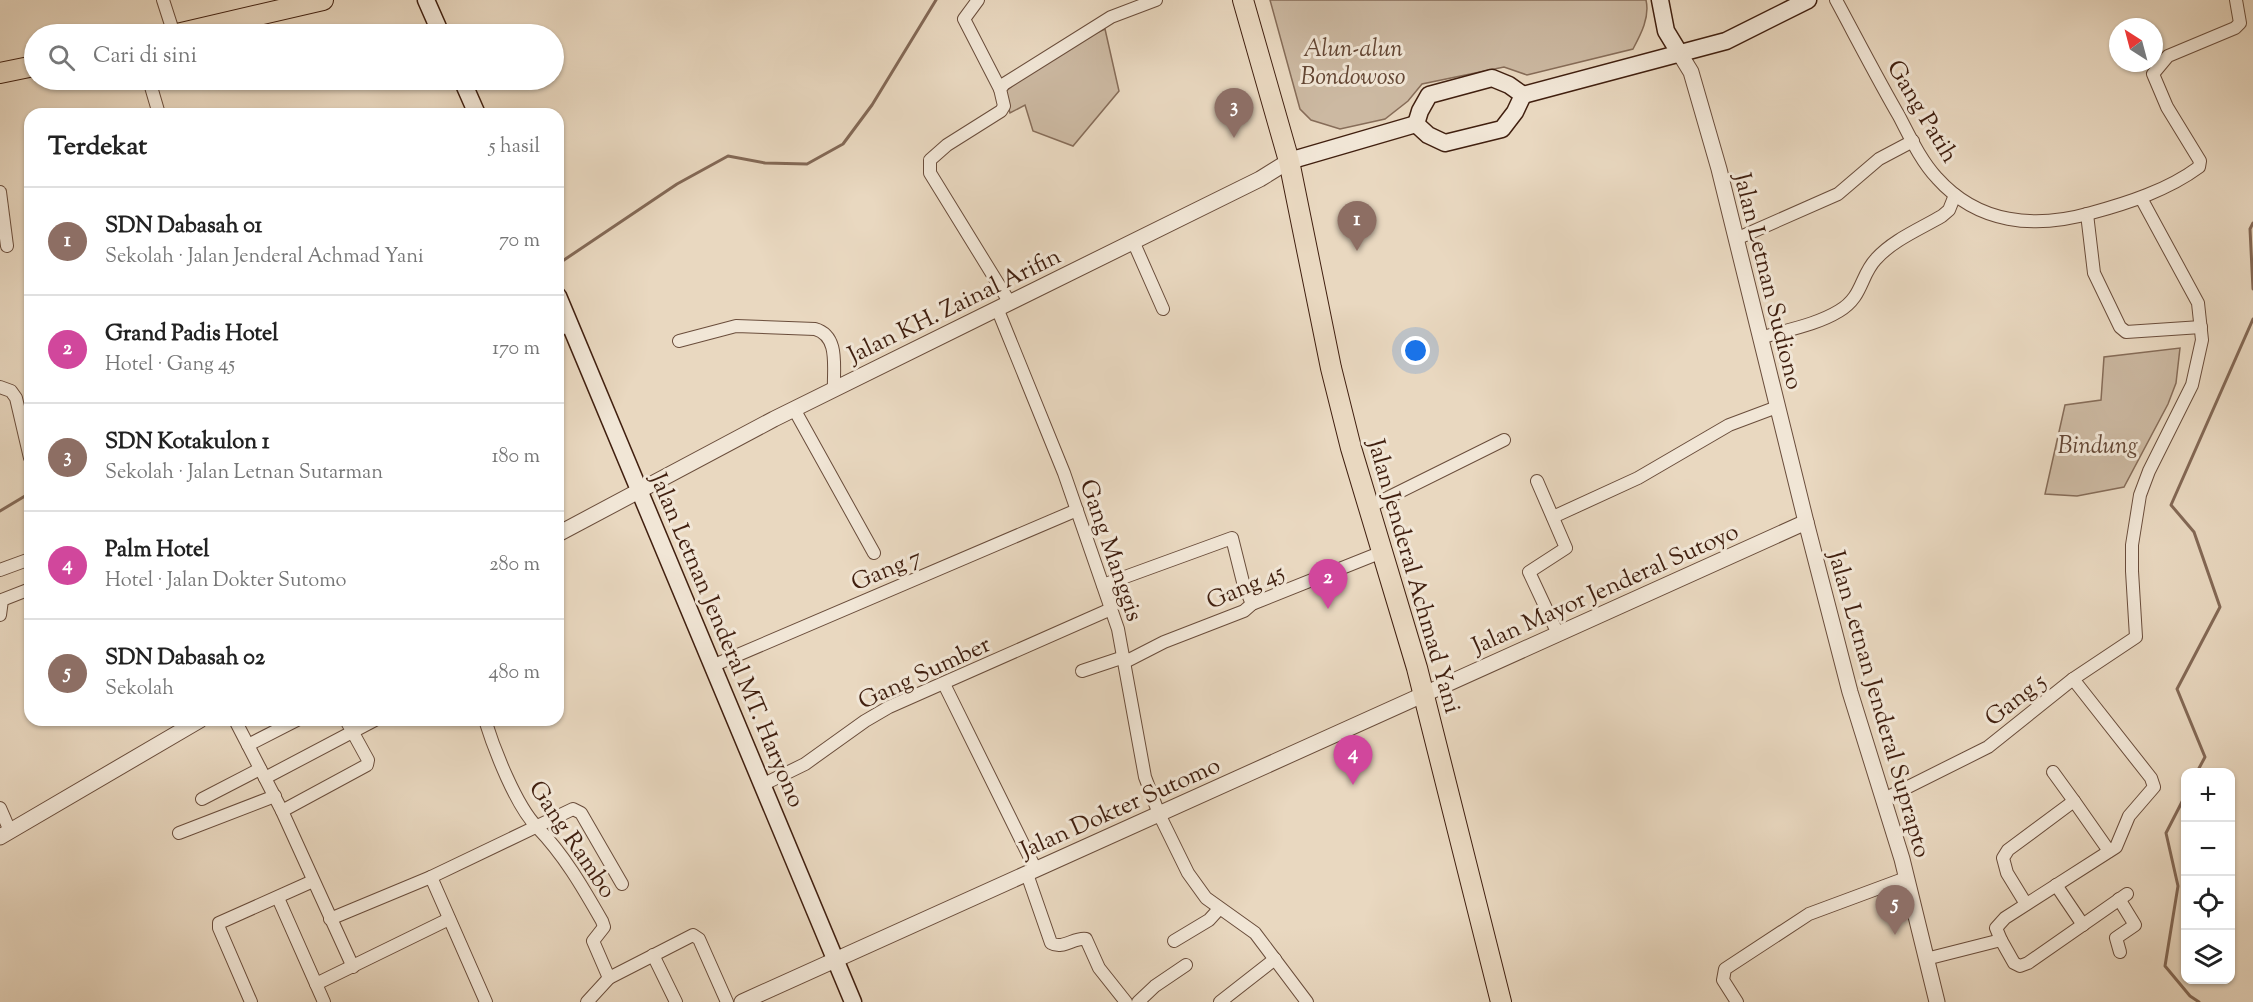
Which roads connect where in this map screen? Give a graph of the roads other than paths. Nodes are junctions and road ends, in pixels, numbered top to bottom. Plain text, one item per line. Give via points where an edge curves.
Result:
1 (163, 0) edge
2 (324, 0) edge
3 (426, 0) edge
4 (978, 0) edge
5 (1156, 0) edge
6 (1243, 0) edge
7 (1660, 0) edge
8 (1808, 0) edge
9 (1836, 0) edge
10 (2236, 0) edge
11 (171, 24) edge
12 (219, 24) edge
13 (437, 24) edge
14 (1680, 54) junction
15 (24, 68) edge
16 (0, 73) edge
17 (1000, 89) junction
18 (152, 90) edge
19 (466, 90) edge
20 (1522, 95) junction
21 (157, 108) edge
22 (474, 108) edge
23 (1416, 124) junction
24 (1913, 141) junction
25 (1289, 161) junction
26 (0, 192) edge
27 (1955, 195) junction
28 (2141, 198) junction
29 (2087, 214) junction
30 (1736, 239) junction
31 (1133, 241) junction
32 (7, 246) dead end
33 (1004, 306) junction
34 (1163, 309) dead end
35 (2201, 327) junction
36 (564, 328) edge
37 (1760, 338) junction
38 (679, 341) dead end
39 (0, 387) edge
40 (834, 389) junction
41 (1777, 407) junction
42 (794, 409) junction
43 (24, 432) edge
44 (1504, 440) dead end
45 (1537, 481) dead end
46 (639, 490) junction
47 (1369, 507) junction
48 (1077, 510) junction
49 (1553, 517) junction
50 (1806, 522) junction
51 (564, 531) edge
52 (1382, 552) junction
53 (874, 553) dead end
54 (24, 562) edge
55 (0, 570) edge
56 (1103, 585) junction
57 (24, 591) edge
58 (1252, 604) junction
59 (1111, 609) junction
60 (0, 615) edge
61 (1558, 634) junction
62 (1124, 659) junction
63 (712, 666) junction
64 (1082, 671) dead end
65 (2073, 679) junction
66 (944, 684) junction
67 (1423, 695) junction
68 (190, 726) edge
69 (238, 726) edge
70 (285, 726) edge
71 (350, 726) edge
72 (364, 726) edge
73 (487, 726) edge
74 (353, 732) junction
75 (248, 745) junction
76 (2054, 772) dead end
77 (263, 773) junction
78 (762, 785) junction
79 (275, 796) junction
80 (202, 799) dead end
81 (1884, 799) junction
82 (2074, 801) junction
83 (0, 808) edge
84 (282, 811) junction
85 (1159, 814) junction
86 (536, 827) junction
87 (179, 833) dead end
88 (5, 834) edge
89 (2109, 851) junction
90 (1031, 872) junction
91 (431, 877) junction
92 (1906, 878) junction
93 (313, 881) junction
94 (622, 884) dead end
95 (2056, 885) junction
96 (278, 897) junction
97 (2026, 904) junction
98 (1219, 909) junction
99 (330, 919) junction
100 (449, 919) junction
101 (2083, 925) junction
102 (2001, 940) junction
103 (1174, 941) dead end
104 (2120, 952) dead end
105 (652, 955) junction
106 (1926, 958) junction
107 (1275, 959) junction
108 (836, 961) junction
109 (1186, 965) dead end
110 (353, 967) junction
111 (609, 978) junction
112 (316, 984) junction
113 (250, 1002) edge
114 (324, 1002) edge
115 (486, 1002) edge
116 (586, 1002) edge
117 (676, 1002) edge
118 (727, 1002) edge
119 (742, 1002) edge
120 (853, 1002) edge
121 (1126, 1002) edge
122 (1138, 1002) edge
123 (1220, 1002) edge
124 (1307, 1002) edge
125 (1501, 1002) edge
126 (1737, 1002) edge
127 (1937, 1002) edge

1 - 11 street
2 - 12 main road
3 - 13 main road
4 - 17 street via 964,20
5 - 17 street via 1120,13 1082,34
6 - 25 main road, Jalan Jenderal Achmad Yani
7 - 14 main road via 1666,31
8 - 14 main road via 1726,41
9 - 24 street, Gang Patih
10 - 28 street, Gang Patih via 2240,23 2235,28 2168,56 2153,74 2167,107 2200,161 2195,170
14 - 20 main road
14 - 30 street, Jalan Letnan Sudiono via 1697,91
15 - 16 main road
17 - 33 street, Gang Manggis via 1004,106 1001,111 936,153 928,166
18 - 21 street
19 - 22 main road
20 - 23 main road via 1492,78 1429,95
20 - 23 main road via 1502,129 1445,143
23 - 25 main road
24 - 27 street, Gang Patih via 1936,178
24 - 30 street via 1879,159 1838,194
25 - 31 street, Jalan KH. Zainal Arifin
25 - 47 main road, Jalan Jenderal Achmad Yani via 1331,368
26 - 32 street
27 - 29 street, Gang Patih via 2000,219 2038,223
27 - 37 street via 1942,216 1876,258 1859,294 1839,311
28 - 29 street, Gang Patih
28 - 35 street via 2198,303
29 - 35 street via 2094,273 2120,327 2126,332
30 - 37 street, Jalan Letnan Sudiono
31 - 33 street, Jalan KH. Zainal Arifin
31 - 34 street
33 - 40 street, Jalan KH. Zainal Arifin
33 - 48 street, Gang Manggis
35 - 65 street, Gang 5 via 2192,386 2140,495 2132,544 2136,637
36 - 46 main road, Jalan Letnan Jenderal MT. Haryono
37 - 41 street, Jalan Letnan Sudiono
38 - 40 street via 736,326 815,328 824,331 832,343
39 - 43 street via 16,398
40 - 42 street, Jalan KH. Zainal Arifin
41 - 49 street via 1729,425 1638,478
41 - 50 street, Jalan Letnan Sudiono
42 - 46 street, Jalan KH. Zainal Arifin
42 - 53 street
44 - 47 street
45 - 49 street
46 - 51 street, Jalan KH. Zainal Arifin
46 - 63 main road, Jalan Letnan Jenderal MT. Haryono
47 - 52 main road, Jalan Jenderal Achmad Yani
48 - 56 street, Gang Manggis
48 - 63 street, Gang 7
49 - 61 street via 1566,548 1529,572
50 - 61 street, Jalan Mayor Jenderal Sutoyo
50 - 81 street, Jalan Letnan Jenderal Suprapto via 1850,692
52 - 58 street, Gang 45
52 - 67 main road, Jalan Jenderal Achmad Yani
54 - 55 street
56 - 58 street via 1232,538
56 - 59 street, Gang Manggis
57 - 60 street via 2,600
58 - 62 street, Gang 45 via 1244,611
59 - 62 street, Gang Manggis
59 - 66 street, Gang Sumber
61 - 67 street, Jalan Mayor Jenderal Sutoyo
62 - 64 street, Gang 45
62 - 85 street, Gang Manggis via 1145,777
63 - 78 main road, Jalan Letnan Jenderal MT. Haryono
65 - 81 street, Gang 5 via 1988,747
65 - 89 street via 2154,782 2129,816 2116,846
66 - 78 street, Gang Sumber via 889,707 805,764
66 - 90 street
67 - 85 street, Jalan Dokter Sutomo
67 - 125 main road, Jalan Jenderal Achmad Yani
68 - 88 street
69 - 75 street
70 - 75 street
71 - 74 street
72 - 74 street
73 - 86 street, Gang Rambo via 506,775
74 - 77 street
74 - 84 street via 368,760 366,766
75 - 77 street
76 - 82 street
77 - 79 street
77 - 80 street
78 - 108 main road, Jalan Letnan Jenderal MT. Haryono
79 - 84 street
79 - 87 street
81 - 92 street, Jalan Letnan Jenderal Suprapto
82 - 89 street
82 - 97 street via 2008,850 2003,858 2007,873
83 - 88 street
84 - 93 street
85 - 90 street, Jalan Dokter Sutomo
85 - 98 street, Gang Manggis via 1195,884
86 - 91 street
86 - 94 street via 578,810
86 - 111 street, Gang Rambo via 566,860 602,921 604,927 594,941
89 - 95 street
90 - 108 street, Jalan Dokter Sutomo
90 - 121 street via 1051,944 1086,939 1098,968
91 - 99 street
91 - 100 street
92 - 106 street, Jalan Letnan Jenderal Suprapto
92 - 126 street via 1809,914 1725,969 1724,980
93 - 96 street
93 - 99 street
95 - 97 street
95 - 101 street
96 - 112 street
96 - 113 street via 219,925
97 - 102 street via 1998,923
98 - 103 street via 1209,920
98 - 107 street, Gang Manggis via 1246,924
99 - 110 street
100 - 110 street
100 - 115 street
101 - 102 street via 2020,966 2014,963
101 - 104 street via 2123,897 2135,926 2116,938
102 - 106 street
105 - 111 street
105 - 117 street
105 - 118 street via 696,936
106 - 127 street, Jalan Letnan Jenderal Suprapto
107 - 123 street
107 - 124 street, Gang Manggis
108 - 119 street, Jalan Dokter Sutomo
108 - 120 main road, Jalan Letnan Jenderal MT. Haryono
109 - 122 street
110 - 112 street
111 - 116 street
112 - 114 street

